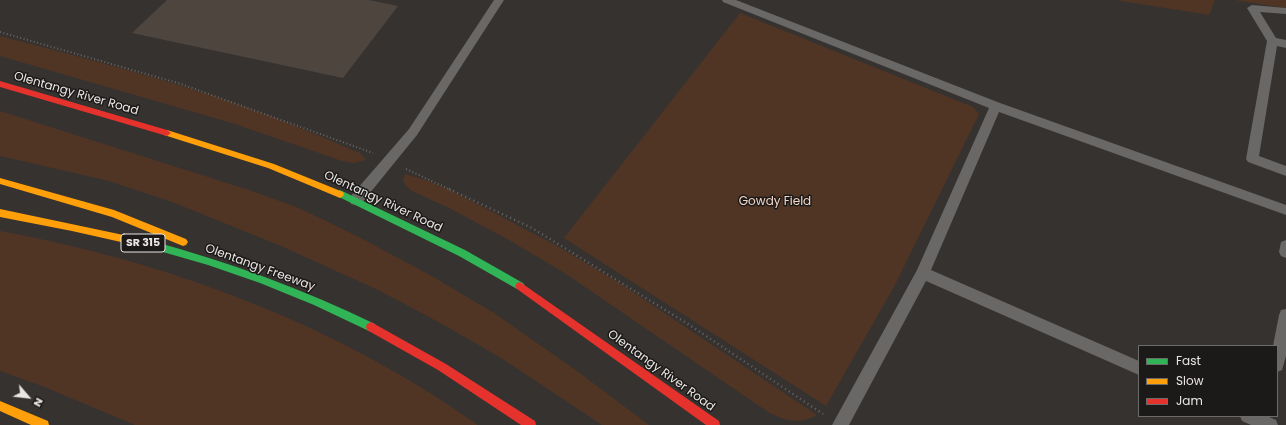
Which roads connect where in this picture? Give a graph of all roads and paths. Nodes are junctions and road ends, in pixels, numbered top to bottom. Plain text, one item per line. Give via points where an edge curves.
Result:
1 (499, 0) edge
2 (728, 0) edge
3 (1286, 11) edge
4 (0, 32) edge
5 (1272, 42) junction
6 (1286, 44) edge
7 (0, 84) edge
8 (996, 106) junction
9 (389, 160) junction
10 (1286, 171) edge
11 (0, 180) edge
12 (356, 200) junction
13 (1286, 210) edge
14 (0, 213) edge
15 (189, 244) dead end
16 (1286, 246) edge
17 (203, 250) dead end
18 (1286, 252) edge
19 (923, 273) junction
20 (283, 287) junction
21 (1286, 315) edge
22 (1278, 359) edge
23 (1138, 368) edge
24 (0, 406) edge
25 (1250, 417) edge
26 (44, 425) edge
27 (531, 425) edge
28 (715, 425) edge
29 (840, 425) edge
30 (1270, 425) edge

1 - 9 lane via 413,132
2 - 8 lane
3 - 5 lane via 1252,8
4 - 9 path via 180,84
5 - 6 lane
5 - 10 lane via 1252,159
7 - 12 main road, Olentangy River Road via 271,166
8 - 13 lane
8 - 19 lane
9 - 12 lane
9 - 29 path via 532,228 688,324
11 - 15 main road via 114,214
12 - 28 main road, Olentangy River Road via 462,253 519,285
14 - 20 main road, Olentangy Freeway / SR 315 via 74,226 188,255
16 - 18 lane
17 - 20 main road
19 - 23 lane
19 - 29 lane
20 - 27 main road, Olentangy Freeway / SR 315 via 336,310 396,341
21 - 22 lane
24 - 26 main road
25 - 30 lane

